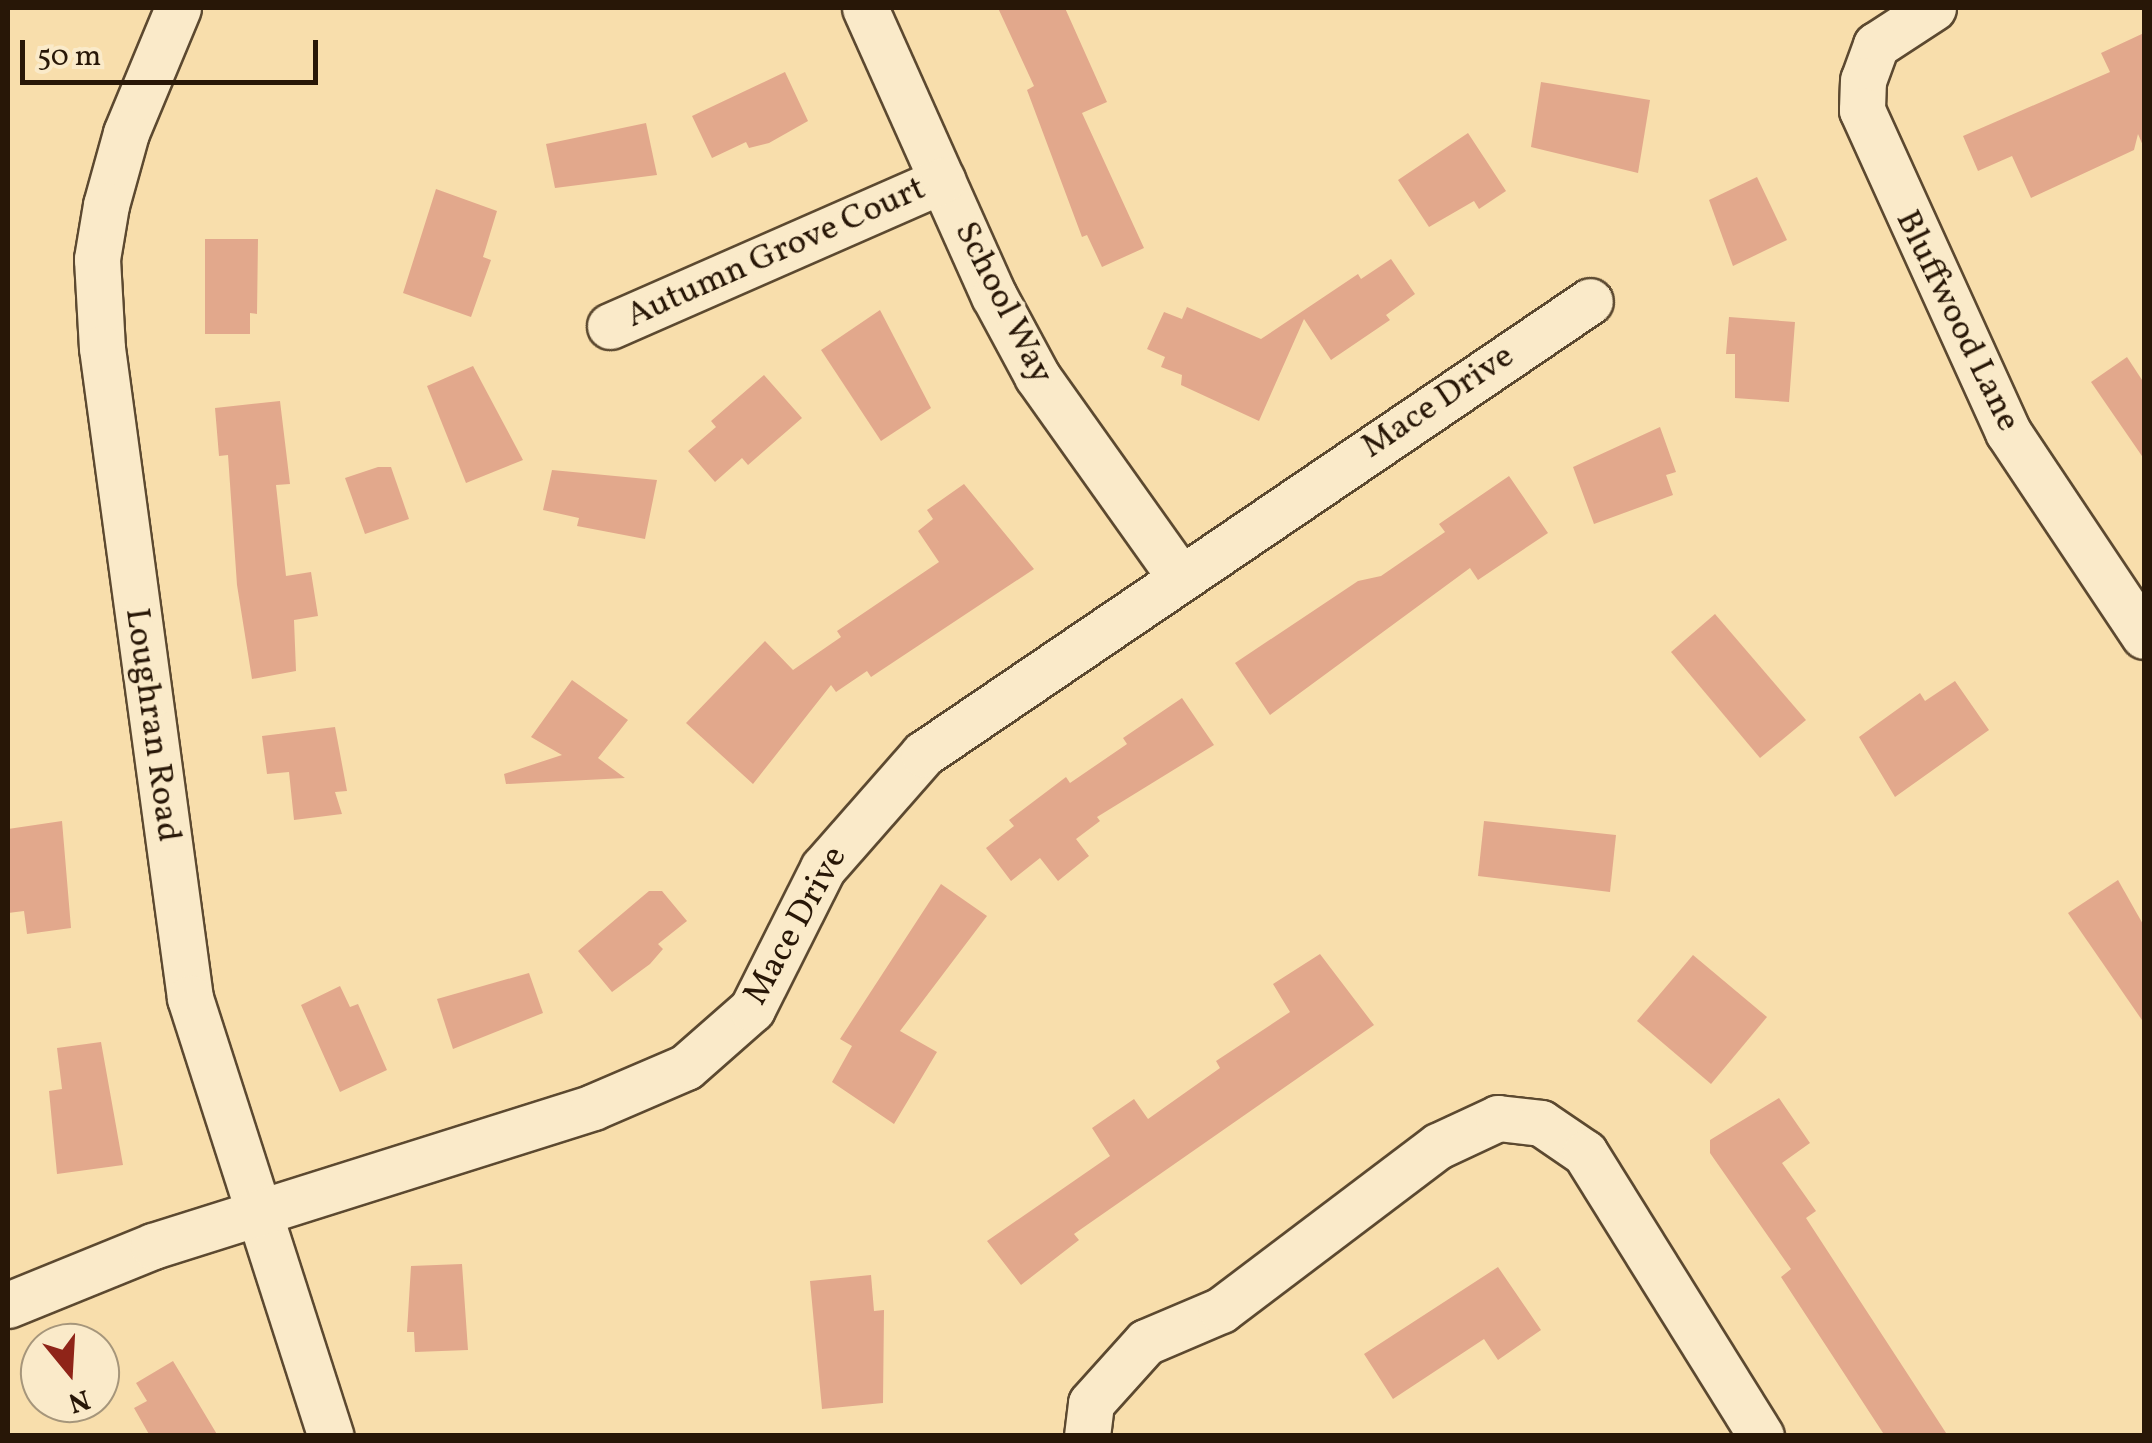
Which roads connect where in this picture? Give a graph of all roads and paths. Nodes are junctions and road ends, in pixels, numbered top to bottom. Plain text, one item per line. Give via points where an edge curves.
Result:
1 (178, 8) edge
2 (865, 8) edge
3 (1933, 8) edge
4 (942, 180) junction
5 (1590, 300) dead end
6 (610, 326) dead end
7 (1179, 576) junction
8 (2144, 636) edge
9 (256, 1213) junction
10 (8, 1305) edge
11 (331, 1436) edge
12 (1087, 1436) edge
13 (1761, 1436) edge

1 - 9 street, Loughran Road via 126,133 106,206 97,259 102,348 190,998
2 - 4 street, School Way
3 - 8 street, Bluffwood Lane via 1876,45 1863,80 1867,126 2008,432
4 - 6 street, Autumn Grove Court
4 - 7 street, School Way via 1037,376
5 - 7 street, Mace Drive
7 - 9 street, Mace Drive via 923,754 823,868 752,1010 686,1067 593,1107
9 - 10 street, Mace Drive
9 - 11 street, Loughran Road
12 - 13 street via 1092,1403 1146,1342 1221,1310 1465,1129 1498,1118 1541,1123 1585,1153

